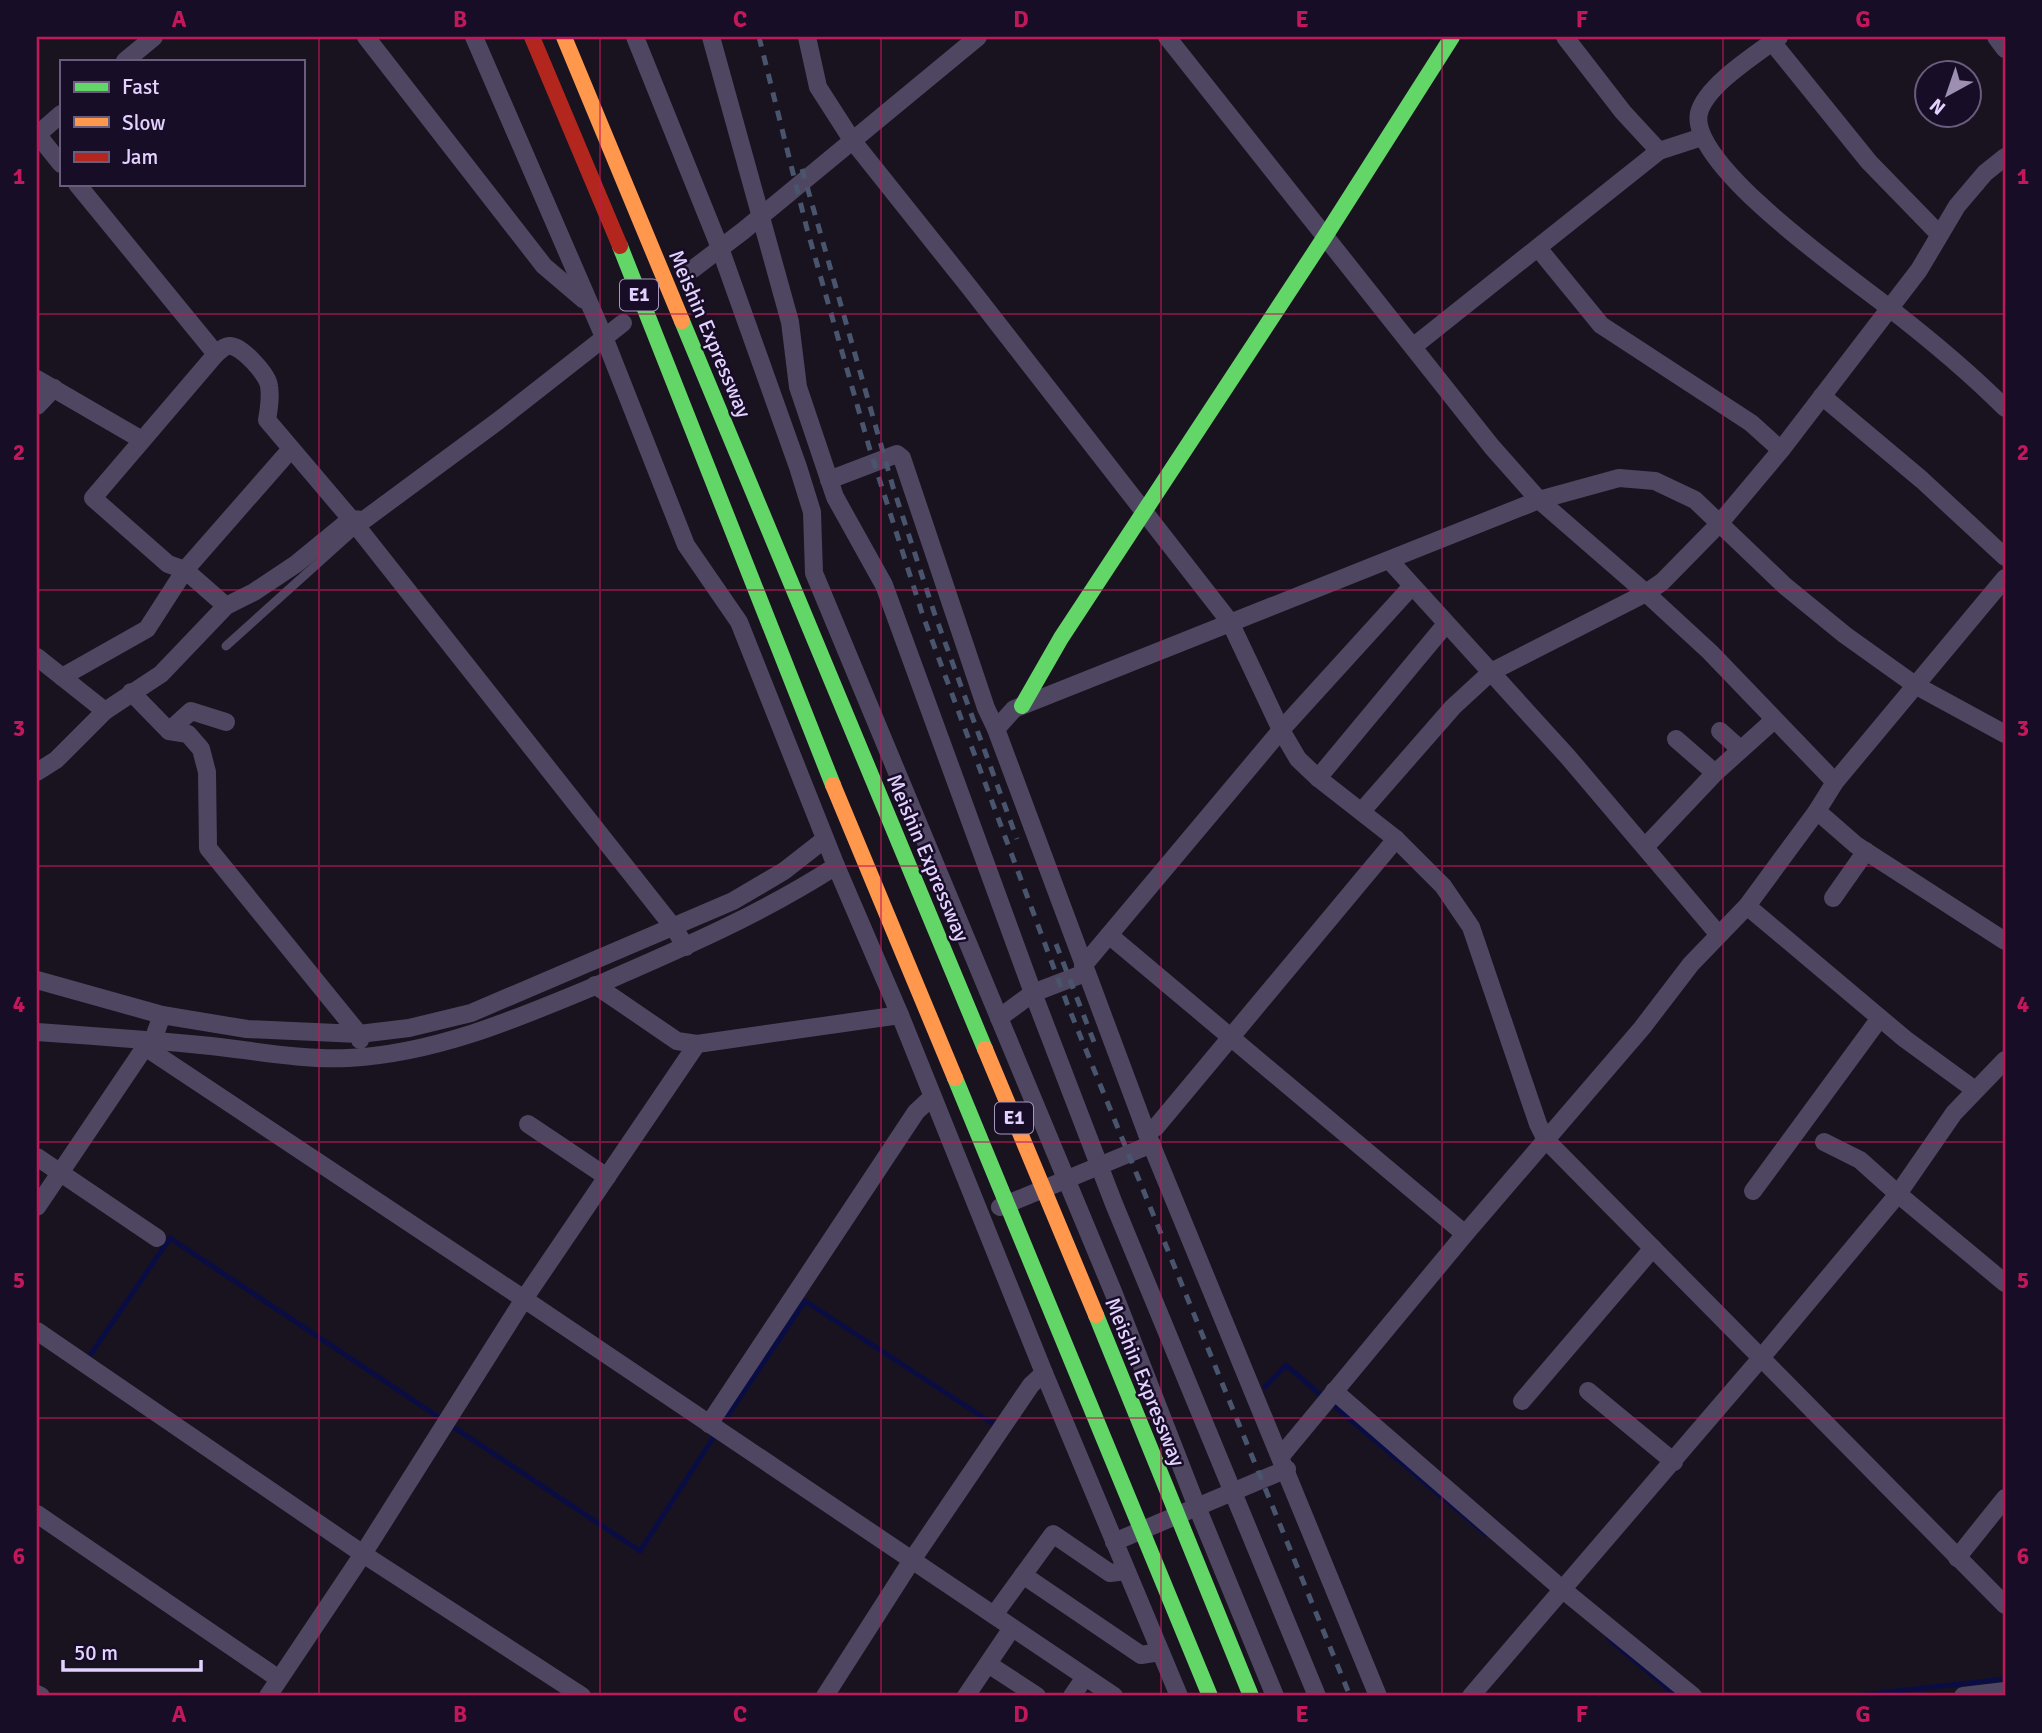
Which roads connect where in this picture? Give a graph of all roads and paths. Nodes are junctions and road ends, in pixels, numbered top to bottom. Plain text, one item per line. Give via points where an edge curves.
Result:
1 (154, 37) edge
2 (366, 37) edge
3 (474, 37) edge
4 (532, 37) edge
5 (564, 37) edge
6 (635, 37) edge
7 (712, 37) edge
8 (807, 37) edge
9 (978, 37) edge
10 (1167, 37) edge
11 (1452, 37) edge
12 (1566, 37) edge
13 (1996, 37) edge
14 (1776, 40) edge
15 (2005, 49) edge
16 (126, 60) edge
17 (60, 115) edge
18 (37, 134) edge
19 (1702, 137) junction
20 (852, 140) junction
21 (1659, 151) junction
22 (2005, 157) edge
23 (60, 163) edge
24 (79, 186) edge
25 (761, 216) junction
26 (1939, 234) junction
27 (1324, 238) junction
28 (720, 248) junction
29 (1538, 248) junction
30 (693, 269) dead end
31 (589, 304) junction
32 (1889, 307) junction
33 (623, 323) dead end
34 (604, 337) junction
35 (1414, 346) junction
36 (216, 354) junction
37 (37, 379) edge
38 (54, 388) junction
39 (1822, 396) junction
40 (37, 406) edge
41 (2005, 408) edge
42 (142, 440) junction
43 (291, 449) junction
44 (1781, 450) junction
45 (829, 480) junction
46 (1539, 500) junction
47 (1144, 512) junction
48 (354, 524) junction
49 (1719, 524) junction
50 (2005, 557) edge
51 (1390, 561) junction
52 (184, 570) junction
53 (2005, 579) edge
54 (1412, 586) junction
55 (1646, 593) junction
56 (226, 606) junction
57 (1230, 622) junction
58 (1446, 624) junction
59 (226, 646) dead end
60 (37, 657) edge
61 (1491, 672) junction
62 (62, 677) junction
63 (1916, 685) junction
64 (131, 692) junction
65 (1022, 706) junction
66 (105, 711) junction
67 (1774, 720) junction
68 (226, 722) dead end
69 (996, 729) junction
70 (1281, 730) junction
71 (169, 731) junction
72 (1720, 731) dead end
73 (2005, 734) edge
74 (1676, 739) dead end
75 (1740, 749) junction
76 (37, 772) edge
77 (1715, 773) junction
78 (1318, 778) junction
79 (1835, 782) junction
80 (1362, 811) junction
81 (1817, 811) junction
82 (825, 839) junction
83 (1396, 839) junction
84 (1645, 848) junction
85 (1866, 851) junction
86 (836, 866) junction
87 (1833, 898) dead end
88 (1747, 906) junction
89 (674, 928) junction
90 (1109, 935) junction
91 (1719, 936) junction
92 (2005, 941) edge
93 (686, 947) junction
94 (1084, 970) junction
95 (37, 980) edge
96 (595, 985) junction
97 (1033, 993) junction
98 (162, 1014) junction
99 (900, 1015) junction
100 (1880, 1018) junction
101 (1001, 1022) junction
102 (37, 1032) edge
103 (359, 1034) junction
104 (1230, 1036) junction
105 (149, 1044) junction
106 (697, 1044) junction
107 (365, 1057) junction
108 (917, 1062) junction
109 (2002, 1071) edge
110 (1975, 1090) junction
111 (931, 1098) junction
112 (528, 1124) dead end
113 (1150, 1139) junction
114 (1546, 1140) junction
115 (1824, 1143) dead end
116 (37, 1157) edge
117 (1099, 1166) junction
118 (61, 1174) junction
119 (607, 1177) junction
120 (1067, 1180) junction
121 (1753, 1191) dead end
122 (1898, 1194) junction
123 (37, 1207) edge
124 (979, 1215) junction
125 (1465, 1234) junction
126 (157, 1238) dead end
127 (1653, 1248) junction
128 (2005, 1283) edge
129 (524, 1299) junction
130 (37, 1331) edge
131 (1761, 1358) junction
132 (1044, 1373) junction
133 (1334, 1391) junction
134 (1588, 1391) dead end
135 (1522, 1401) dead end
136 (709, 1424) junction
137 (1674, 1462) junction
138 (1284, 1463) junction
139 (1233, 1492) junction
140 (2005, 1498) edge
141 (1197, 1507) junction
142 (37, 1514) edge
143 (1114, 1542) junction
144 (363, 1553) junction
145 (1957, 1558) junction
146 (912, 1560) junction
147 (1126, 1571) junction
148 (1023, 1574) junction
149 (1562, 1589) junction
150 (2005, 1605) edge
151 (994, 1615) junction
152 (1012, 1628) junction
153 (1160, 1652) junction
154 (988, 1664) junction
155 (1086, 1677) junction
156 (279, 1679) junction
157 (2005, 1691) edge
158 (268, 1696) edge
159 (582, 1696) edge
160 (825, 1696) edge
161 (966, 1696) edge
162 (1037, 1696) edge
163 (1072, 1696) edge
164 (1114, 1696) edge
165 (1179, 1696) edge
166 (1210, 1696) edge
167 (1251, 1696) edge
168 (1275, 1696) edge
169 (1317, 1696) edge
170 (1378, 1696) edge
171 (1471, 1696) edge
172 (1693, 1696) edge
173 (1963, 1696) edge

1 - 16 street
2 - 31 street via 544,266
3 - 31 street
4 - 166 main road, E1, bridge via 589,167 833,784
5 - 167 main road, Meishin Expressway / E1, bridge
6 - 28 street
7 - 25 street
8 - 20 street via 818,88
9 - 20 street
10 - 27 street
11 - 27 main road
12 - 21 street
13 - 15 street
14 - 19 street via 1716,86 1703,103 1698,116
14 - 26 street via 1869,162
17 - 18 street
18 - 23 street
19 - 21 street
19 - 32 street via 1775,220
20 - 25 street
20 - 47 street
21 - 29 street
22 - 26 street via 1985,173
24 - 36 street
25 - 28 street
25 - 45 street via 790,322 798,387
26 - 32 street via 1919,270
27 - 35 street
27 - 47 main road
28 - 30 street
28 - 101 street via 812,512 814,573
29 - 35 street
29 - 44 street via 1601,325 1751,423
31 - 34 street
32 - 39 street
32 - 41 street
33 - 34 street
34 - 48 street via 498,421
34 - 82 street via 686,545 739,622
35 - 46 street
36 - 42 street
36 - 43 street via 230,346 259,368 269,382 267,420
37 - 38 street
38 - 40 street
38 - 42 street
39 - 44 street
39 - 50 street
42 - 52 street via 93,498 168,564
43 - 48 street
43 - 52 street
44 - 49 street
45 - 69 street via 897,454 902,458
45 - 97 street via 884,585
46 - 49 street via 1619,478 1655,481 1695,500
46 - 51 street
46 - 55 street
47 - 57 street
47 - 65 main road
48 - 56 street
48 - 59 lane
48 - 89 street
49 - 55 street
49 - 63 street via 1785,586
51 - 54 street
51 - 57 street
52 - 56 street
52 - 62 street via 147,629
53 - 63 street
54 - 58 street
54 - 70 street
55 - 61 street
55 - 67 street
56 - 64 street via 161,674
57 - 65 street
57 - 70 street
58 - 61 street
58 - 78 street
60 - 62 street
61 - 80 street via 1453,707
61 - 84 street
62 - 66 street
63 - 73 street
63 - 79 street
64 - 66 street
64 - 71 street
65 - 69 street
66 - 76 street via 56,760
67 - 75 street
67 - 79 street
68 - 71 street via 191,711
69 - 94 street
70 - 78 street via 1298,759
70 - 90 street
71 - 103 street via 188,734 201,749 207,772 208,848
72 - 75 street
74 - 77 street
75 - 77 street
77 - 84 street
78 - 80 street
79 - 81 street
80 - 83 street
81 - 85 street
81 - 88 street
82 - 86 street
82 - 89 street via 733,901
83 - 104 street
83 - 114 street via 1444,886 1471,927
84 - 91 street
85 - 87 street
85 - 92 street
86 - 93 street via 789,896
86 - 99 street
88 - 91 street
88 - 100 street
89 - 93 street
89 - 103 street via 471,1013
90 - 94 street
90 - 104 street
91 - 114 street
93 - 96 street
94 - 97 street
94 - 113 street
95 - 98 street
96 - 106 street via 677,1041
96 - 107 street via 491,1027 394,1054
97 - 101 street
97 - 117 street
98 - 103 street via 247,1029
98 - 105 street
99 - 106 street
99 - 108 street
100 - 110 street
100 - 121 street
101 - 108 street
101 - 120 street
102 - 105 street
103 - 107 street
104 - 113 street
104 - 125 street
105 - 107 street via 292,1057
105 - 118 street
105 - 129 street
106 - 119 street
108 - 111 street
109 - 110 street
110 - 122 street
111 - 124 street
111 - 136 street via 916,1112
112 - 119 street
113 - 117 street
113 - 138 street
114 - 125 street
114 - 127 street
115 - 122 street via 1860,1160
116 - 118 street
117 - 120 street
117 - 139 street
118 - 123 street
118 - 126 street
119 - 129 street
120 - 124 street
120 - 141 street
122 - 128 street
122 - 131 street
124 - 132 street
125 - 133 street
127 - 131 street
127 - 135 street
129 - 136 street
129 - 144 street
130 - 144 street
131 - 137 street
131 - 145 street
132 - 143 street
132 - 146 street via 1031,1385
133 - 138 street
133 - 149 street
134 - 137 street
136 - 146 street
137 - 149 street
138 - 139 street
138 - 170 street
139 - 141 street
139 - 169 street
140 - 145 street
141 - 143 street
141 - 168 street
142 - 156 street
143 - 147 street
144 - 156 street
144 - 159 street
145 - 150 street
146 - 151 street
146 - 160 street
147 - 148 street via 1110,1573 1053,1534
147 - 153 street
148 - 151 street
148 - 153 street via 1140,1654
149 - 171 street
149 - 172 street
151 - 152 street
152 - 154 street
152 - 155 street
153 - 165 street
154 - 161 street
154 - 162 street
155 - 163 street
155 - 164 street
156 - 158 street
157 - 173 street

